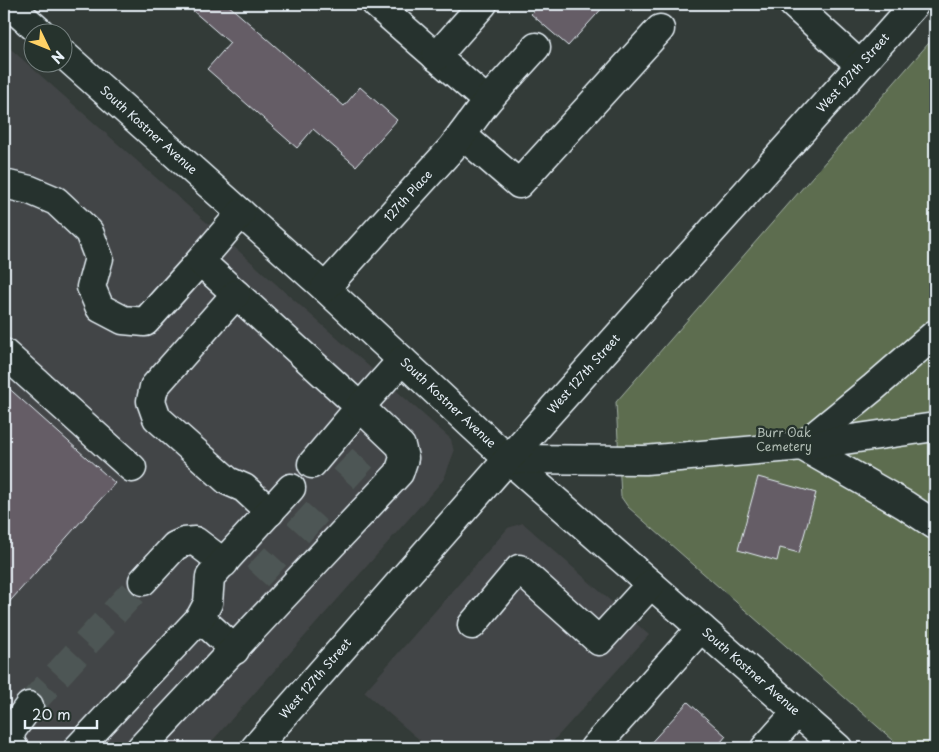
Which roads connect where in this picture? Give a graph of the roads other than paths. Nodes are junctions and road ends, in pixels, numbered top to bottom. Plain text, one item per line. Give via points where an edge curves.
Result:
1 (8, 4) edge
2 (376, 4) edge
3 (483, 4) edge
4 (793, 4) edge
5 (915, 4) edge
6 (29, 22) edge
7 (660, 29) dead end
8 (536, 47) dead end
9 (436, 57) junction
10 (72, 62) edge
11 (860, 65) junction
12 (486, 101) junction
13 (462, 135) junction
14 (4, 184) edge
15 (241, 213) junction
16 (200, 261) junction
17 (325, 288) junction
18 (236, 294) junction
19 (935, 334) edge
20 (4, 353) edge
21 (402, 360) junction
22 (360, 407) junction
23 (935, 427) edge
24 (802, 446) junction
25 (328, 456) dead end
26 (508, 459) junction
27 (132, 468) dead end
28 (935, 524) edge
29 (240, 554) junction
30 (143, 581) tunnel mouth
31 (651, 584) junction
32 (200, 618) junction
33 (472, 625) dead end
34 (701, 628) junction
35 (235, 650) junction
36 (29, 706) tunnel mouth
37 (797, 712) junction
38 (14, 748) edge
39 (78, 748) edge
40 (141, 748) edge
41 (255, 748) edge
42 (594, 748) edge
43 (765, 748) edge
44 (838, 748) edge

1 - 6 street
2 - 9 street
3 - 9 street
4 - 11 street
5 - 11 street, West 127th Street
7 - 13 street via 519,184
8 - 12 street, 127th Place
9 - 12 street
10 - 15 street, South Kostner Avenue
11 - 26 street, West 127th Street
12 - 13 street, 127th Place
13 - 17 street, 127th Place
14 - 16 street via 30,190 56,202 89,232 99,258 91,287 100,308 123,320 145,322
15 - 16 street
15 - 17 street, South Kostner Avenue
16 - 18 street
17 - 21 street, South Kostner Avenue
18 - 22 street
18 - 29 street via 154,387 151,401 157,418 228,481 284,503
19 - 24 street
20 - 27 street
21 - 22 street
21 - 26 street, South Kostner Avenue
22 - 25 street
22 - 35 street via 401,446 404,458 399,473 373,487 285,584
23 - 24 street
24 - 26 street via 645,460
24 - 28 street
26 - 31 street, South Kostner Avenue
26 - 41 street, West 127th Street
29 - 30 street via 195,541 184,542 174,546
29 - 32 street via 210,577 208,602
31 - 33 street via 599,641 519,569
31 - 34 street, South Kostner Avenue
32 - 35 street
32 - 39 street
34 - 37 street, South Kostner Avenue
34 - 42 street
35 - 40 street
36 - 38 street via 11,731 10,743
37 - 43 street
37 - 44 street, South Kostner Avenue

